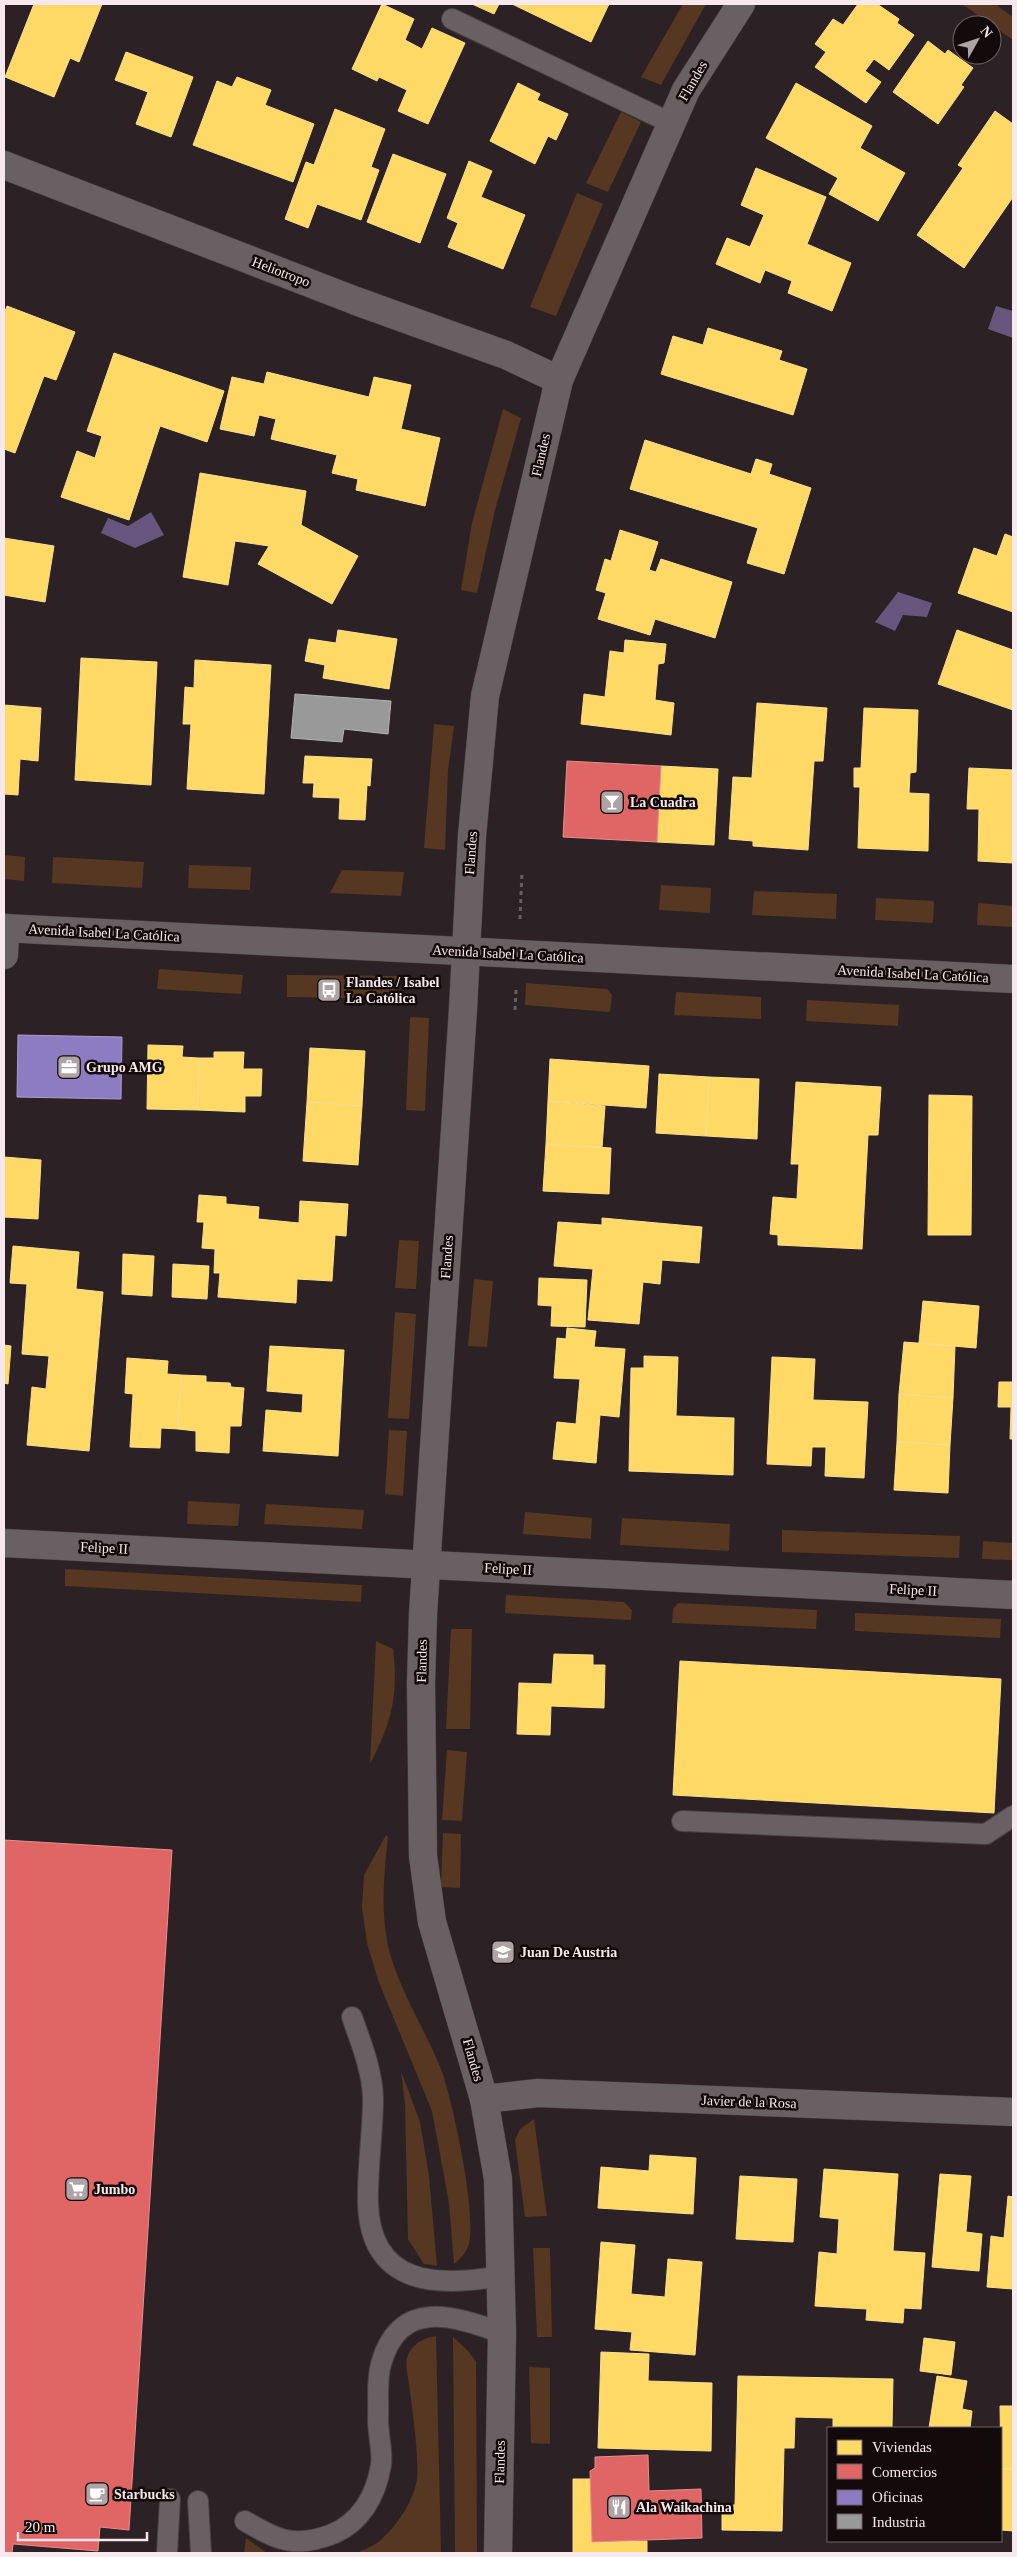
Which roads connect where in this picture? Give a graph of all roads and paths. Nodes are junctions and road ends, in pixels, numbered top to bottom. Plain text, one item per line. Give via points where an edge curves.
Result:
1 (741, 4) edge
2 (452, 19) dead end
3 (671, 123) junction
4 (4, 165) edge
5 (559, 380) junction
6 (5, 928) edge
7 (465, 952) junction
8 (4, 955) edge
9 (1013, 979) edge
10 (4, 1542) edge
11 (426, 1564) junction
12 (1013, 1595) edge
13 (1013, 1816) edge
14 (682, 1822) dead end
15 (352, 2017) dead end
16 (484, 2099) junction
17 (1013, 2112) edge
18 (502, 2276) junction
19 (502, 2333) junction
20 (170, 2499) dead end
21 (198, 2501) dead end
22 (245, 2521) dead end
23 (167, 2553) edge
24 (202, 2553) edge
25 (498, 2553) edge

1 - 3 street, Flandes via 686,90
2 - 3 lane
3 - 5 street, Flandes
4 - 5 street, Heliotropo via 506,355
5 - 7 street, Flandes via 485,696
6 - 7 street, Avenida Isabel La Católica
6 - 8 street
7 - 9 street, Avenida Isabel La Católica
7 - 11 street, Flandes
10 - 11 street, Felipe II
11 - 12 street, Felipe II
11 - 16 street, Flandes via 421,1684 424,1856 432,1922
13 - 14 lane via 986,1834
15 - 18 lane via 365,2053 373,2096 368,2204 375,2241 392,2262 407,2274 421,2279 474,2281
16 - 17 street, Javier de la Rosa via 538,2093
16 - 18 street, Flandes via 498,2178
18 - 19 street, Flandes
19 - 22 lane via 463,2319 440,2315 420,2318 396,2334 380,2364 378,2426 381,2464 377,2483 365,2510 338,2532 303,2542 285,2542
19 - 25 street, Flandes
20 - 23 lane
21 - 24 lane

